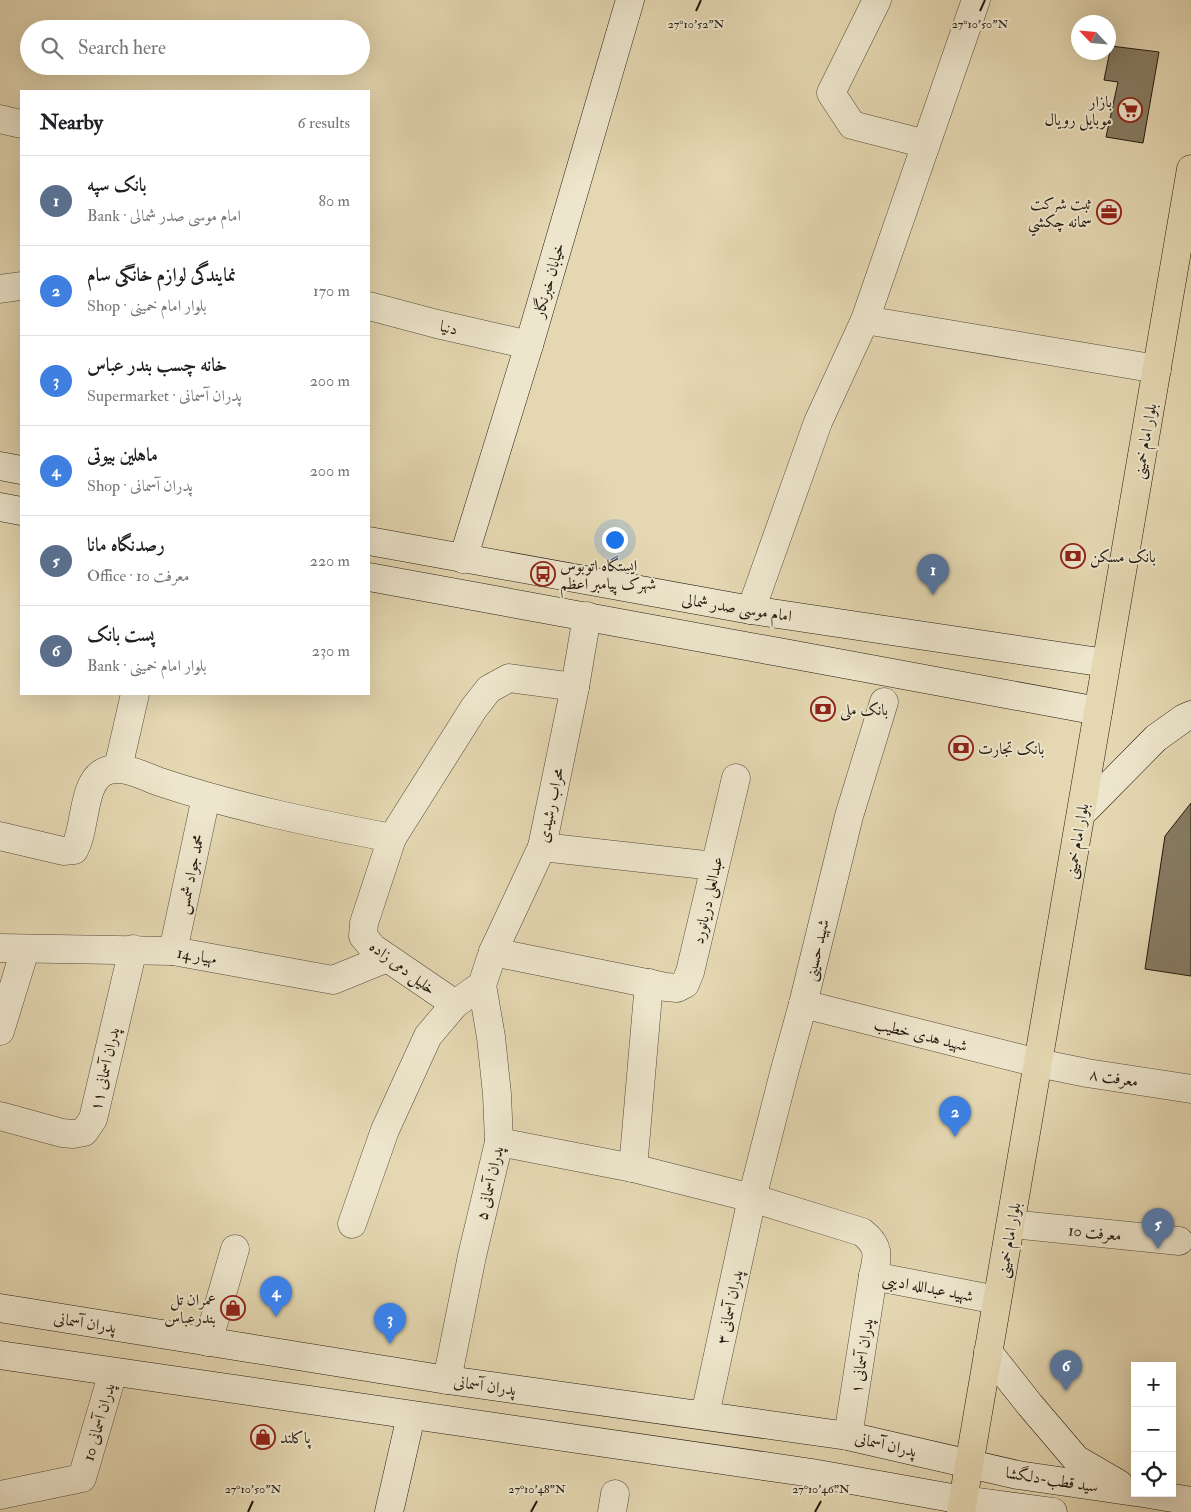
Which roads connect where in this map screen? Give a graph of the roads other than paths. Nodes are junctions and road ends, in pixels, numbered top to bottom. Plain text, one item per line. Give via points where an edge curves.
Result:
1 (630, 0) edge
2 (877, 0) edge
3 (976, 0) edge
4 (0, 119) edge
5 (20, 124) edge
6 (926, 144) junction
7 (1191, 169) edge
8 (20, 286) edge
9 (0, 289) edge
10 (370, 306) edge
11 (865, 320) junction
12 (529, 345) junction
13 (1157, 369) junction
14 (0, 466) edge
15 (20, 470) edge
16 (0, 507) edge
17 (20, 511) edge
18 (370, 541) edge
19 (463, 559) junction
20 (370, 577) edge
21 (751, 610) junction
22 (587, 616) junction
23 (1106, 663) junction
24 (575, 687) junction
25 (135, 695) edge
26 (884, 702) dead end
27 (1098, 711) junction
28 (1191, 715) edge
29 (118, 768) junction
30 (736, 778) dead end
31 (206, 797) junction
32 (1081, 814) junction
33 (0, 836) edge
34 (392, 838) junction
35 (542, 847) junction
36 (714, 866) junction
37 (13, 949) edge
38 (133, 950) junction
39 (174, 951) junction
40 (492, 952) junction
41 (387, 958) junction
42 (648, 983) junction
43 (482, 984) junction
44 (454, 1004) junction
45 (803, 1004) junction
46 (0, 1031) edge
47 (1038, 1063) junction
48 (1191, 1089) edge
49 (0, 1116) edge
50 (499, 1142) junction
51 (633, 1168) junction
52 (752, 1198) junction
53 (352, 1224) dead end
54 (1010, 1224) junction
55 (1179, 1241) dead end
56 (235, 1249) dead end
57 (873, 1276) junction
58 (997, 1300) junction
59 (0, 1308) edge
60 (208, 1342) junction
61 (988, 1352) junction
62 (0, 1355) edge
63 (113, 1372) junction
64 (447, 1380) junction
65 (705, 1415) junction
66 (411, 1416) junction
67 (848, 1436) junction
68 (970, 1464) junction
69 (1131, 1489) edge
70 (1131, 1491) edge
71 (0, 1494) edge
72 (1167, 1497) edge
73 (1191, 1501) edge
74 (962, 1506) edge
75 (389, 1512) edge
76 (1053, 1512) edge

1 - 12 street, خیابان خبرنگار
2 - 6 street via 831,93 852,126
3 - 6 street
4 - 5 street
6 - 11 street
7 - 13 main road, بلوار امام خمینی
8 - 9 street
10 - 12 street, دنیا
11 - 13 street
11 - 21 street via 818,422
12 - 19 street, خیابان خبرنگار
13 - 23 main road, بلوار امام خمینی
14 - 15 street
16 - 17 street
18 - 19 street, امام موسی صدر شمالی
19 - 21 street, امام موسی صدر شمالی
20 - 22 street
21 - 23 street, امام موسی صدر شمالی
22 - 24 street, محراب رشیدی
22 - 27 street
23 - 27 main road, بلوار امام خمینی
24 - 34 street via 509,678 489,688
24 - 35 street, محراب رشیدی
25 - 29 street
26 - 45 street, شهید حسینی via 850,816
27 - 32 main road, بلوار امام خمینی
28 - 32 street via 1156,738
29 - 31 street
29 - 33 street via 102,773 89,789 74,850 63,851
30 - 36 street, عبدالعلی دریانورد
31 - 34 street
31 - 39 street, محمد جواد شمس
32 - 47 main road, بلوار امام خمینی
34 - 41 street, خلیل دمی زاده via 364,923 363,936
35 - 36 street
35 - 40 street, محراب رشیدی
36 - 42 street, عبدالعلی دریانورد via 685,984 677,988
37 - 38 street, مهیار 14
37 - 46 street
38 - 39 street, مهیار 14
38 - 49 street, پدران آسمانی ۱۱ via 93,1119 84,1132 62,1133
39 - 41 street, مهیار 14 via 333,980
40 - 42 street, عبدالعلی دریانورد
40 - 43 street, محراب رشیدی
41 - 44 street, خلیل دمی زاده
42 - 51 street
43 - 44 street
43 - 50 street, پدران آسمانی ۵ via 491,1037
44 - 53 street via 428,1036 385,1130
45 - 47 street, شهید هدی خطیب
45 - 52 street, شهید حسینی
47 - 48 street, معرفت ۸
47 - 54 main road, بلوار امام خمینی
50 - 51 street, شهید عبدالله ادیبی
50 - 64 street, پدران آسمانی ۵
51 - 52 street, شهید عبدالله ادیبی
52 - 57 street, شهید عبدالله ادیبی via 862,1232 876,1248
52 - 65 street, پدران آسمانی ۳
54 - 55 street, معرفت 10
54 - 58 main road, بلوار امام خمینی
56 - 60 street
57 - 58 street, شهید عبدالله ادیبی
57 - 67 street, پدران آسمانی ۱
58 - 61 main road, بلوار امام خمینی
59 - 60 street, پدران آسمانی
60 - 64 street, پدران آسمانی
61 - 68 main road, بلوار امام خمینی
61 - 69 street via 1076,1460
62 - 63 street
63 - 66 street
63 - 71 street, پدران آسمانی 10 via 82,1478
64 - 65 street, پدران آسمانی
65 - 67 street, پدران آسمانی
66 - 74 street via 812,1473
66 - 75 street
67 - 68 street, پدران آسمانی
68 - 70 street, سید قطب-دلگشا via 1018,1475
68 - 74 main road, بلوار امام خمینی
72 - 73 street, سید قطب-دلگشا
74 - 76 street, سید قطب-دلگشا

